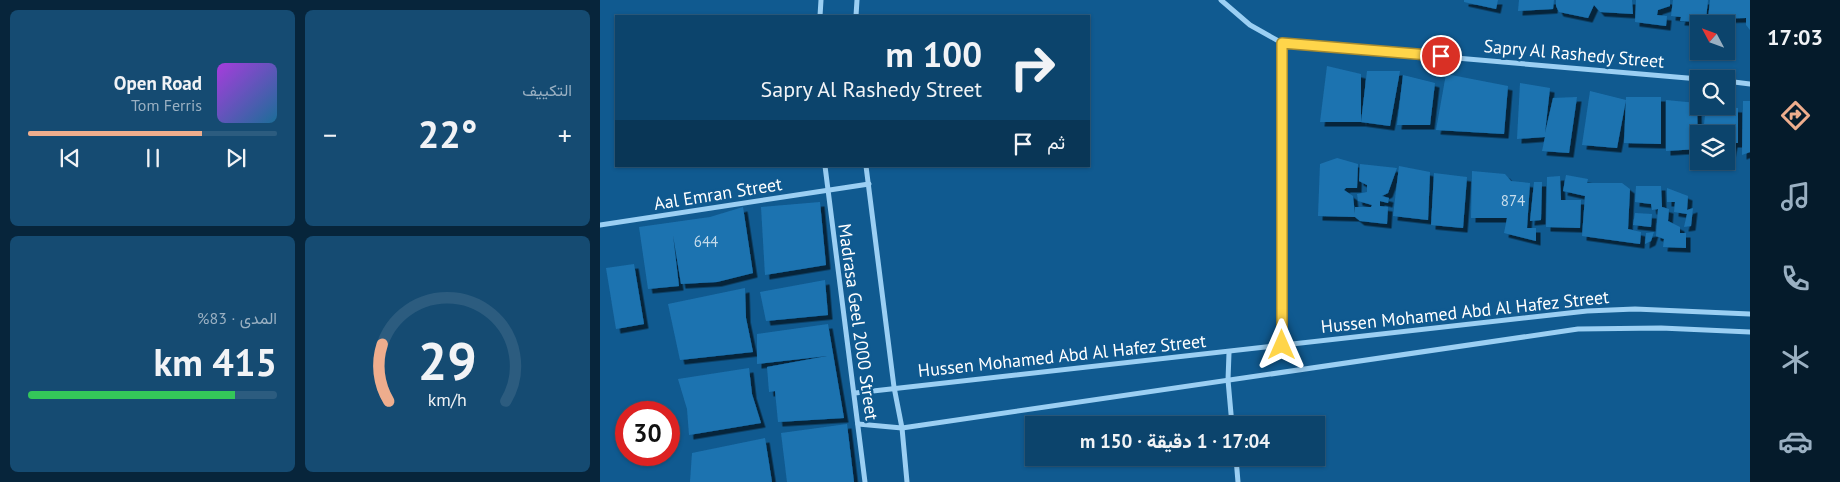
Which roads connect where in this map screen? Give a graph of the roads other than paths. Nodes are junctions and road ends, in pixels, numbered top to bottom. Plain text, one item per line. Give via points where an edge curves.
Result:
1 (821, 0) edge
2 (857, 0) edge
3 (1221, 0) edge
4 (820, 15) edge
5 (856, 15) edge
6 (1282, 43) junction
7 (1690, 78) edge
8 (1735, 83) edge
9 (1750, 84) edge
10 (825, 167) edge
11 (866, 167) edge
12 (869, 184) junction
13 (827, 191) junction
14 (600, 226) edge
15 (1750, 314) edge
16 (1750, 332) edge
17 (1282, 345) junction
18 (1229, 353) junction
19 (1228, 380) junction
20 (894, 387) junction
21 (855, 392) junction
22 (1231, 416) edge
23 (858, 424) junction
24 (902, 428) junction
25 (1237, 466) edge
26 (865, 482) edge
27 (907, 482) edge
28 (1238, 482) edge

1 - 4 street
2 - 5 street
3 - 6 street, Sapry Al Rashedy Street via 1250,25
6 - 7 street, Sapry Al Rashedy Street
6 - 17 street
8 - 9 street
10 - 13 street, Madrasa Geel 2000 Street
11 - 12 street, Madrasa Geel 2000 Street
12 - 13 street, Aal Emran Street
12 - 20 street, Madrasa Geel 2000 Street
13 - 14 street, Aal Emran Street
13 - 21 street, Madrasa Geel 2000 Street
15 - 17 street, Hussen Mohamed Abd Al Hafez Street via 1634,309 1587,311
16 - 19 street, Hussen Mohamed Abd Al Hafez Street via 1578,329
17 - 18 street, Hussen Mohamed Abd Al Hafez Street
18 - 19 street
18 - 20 street, Hussen Mohamed Abd Al Hafez Street
19 - 22 street
19 - 24 street, Hussen Mohamed Abd Al Hafez Street
20 - 21 street, Hussen Mohamed Abd Al Hafez Street
20 - 24 street, Madrasa Geel 2000 Street
21 - 23 street, Madrasa Geel 2000 Street
23 - 24 street, Hussen Mohamed Abd Al Hafez Street
23 - 26 street, Madrasa Geel 2000 Street
24 - 27 street, Madrasa Geel 2000 Street
25 - 28 street

